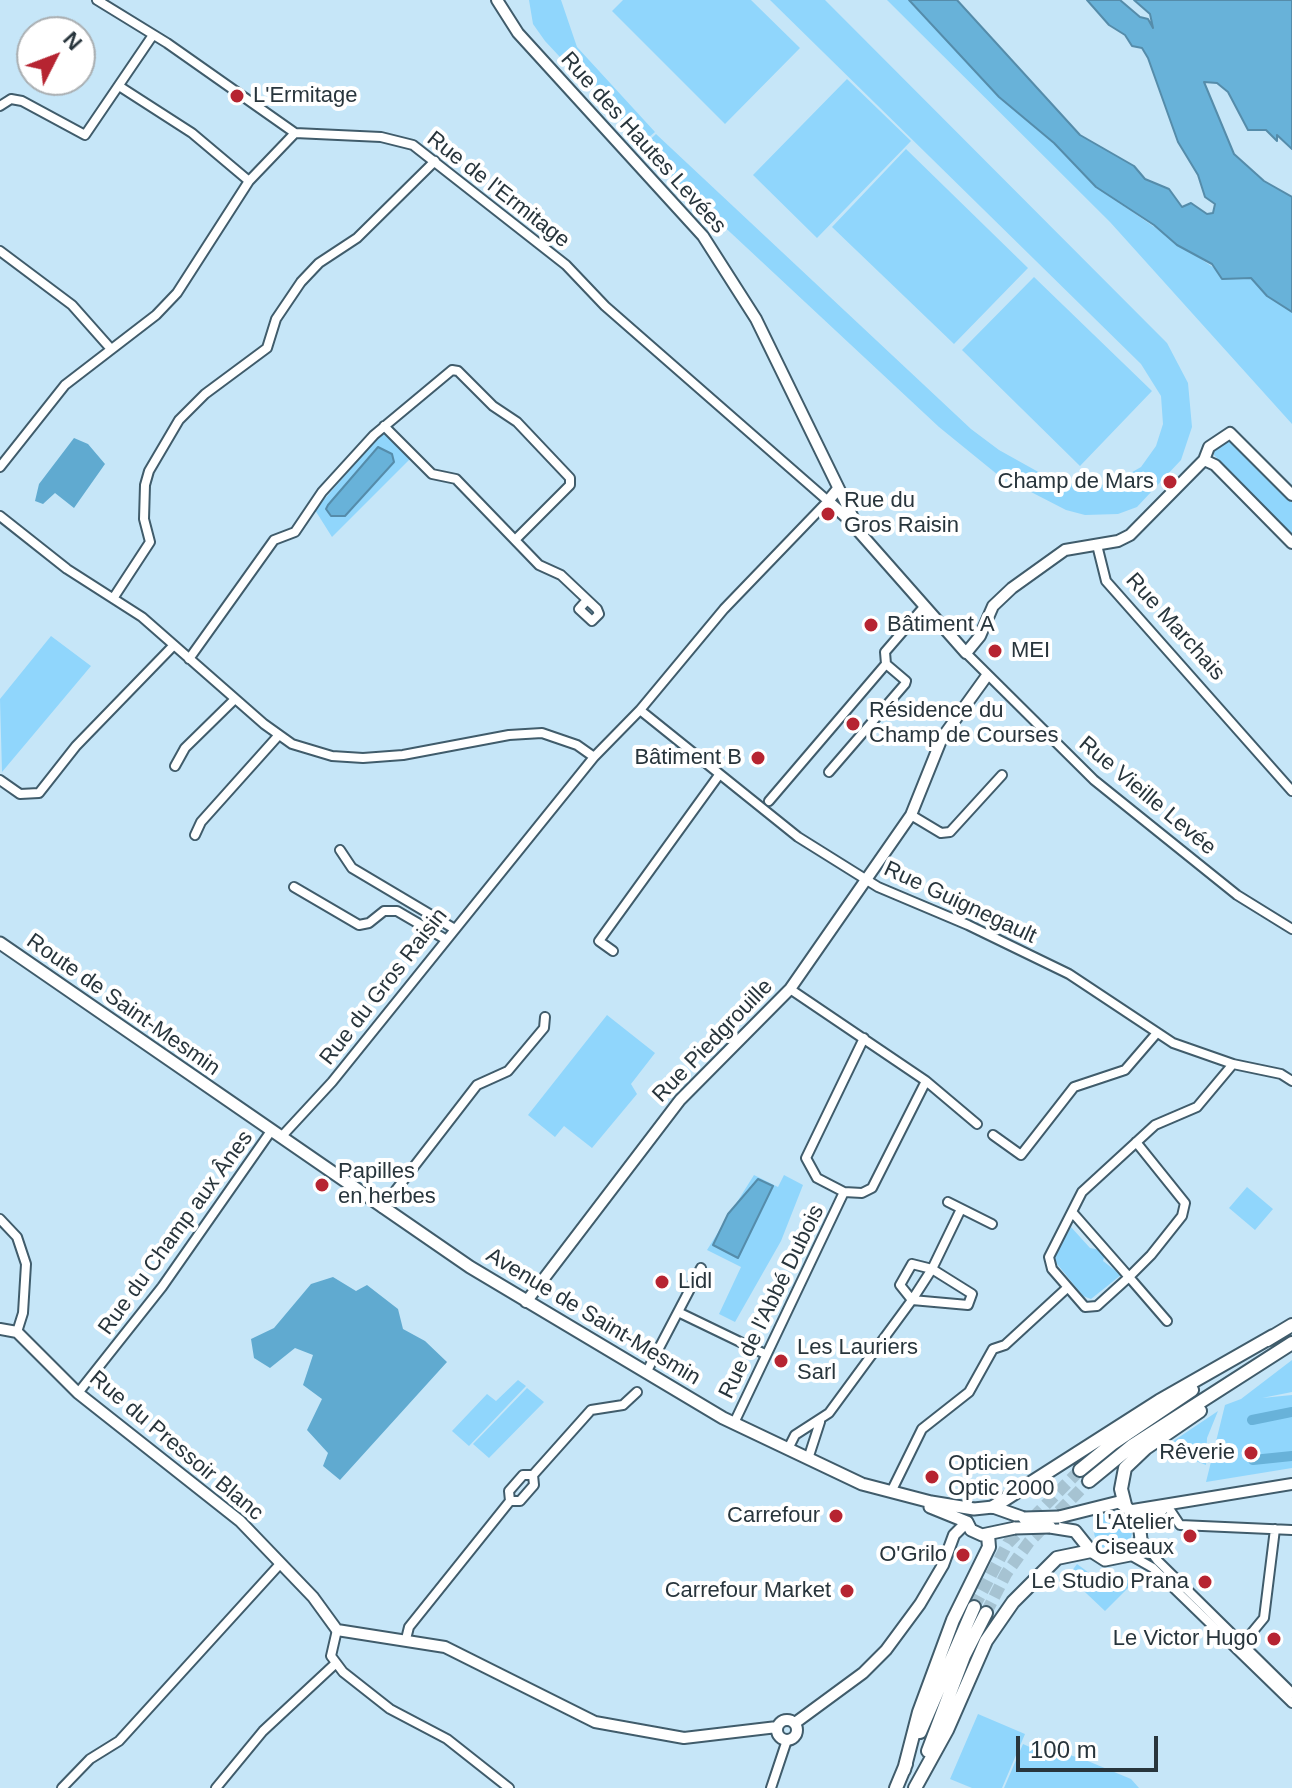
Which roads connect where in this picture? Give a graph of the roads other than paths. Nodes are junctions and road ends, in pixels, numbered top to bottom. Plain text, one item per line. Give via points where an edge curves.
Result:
1 (97, 0) edge
2 (497, 0) edge
3 (153, 35) junction
4 (119, 86) junction
5 (0, 106) edge
6 (295, 133) junction
7 (435, 161) junction
8 (249, 181) junction
9 (0, 251) edge
10 (111, 349) junction
11 (384, 426) junction
12 (1204, 460) junction
13 (0, 467) edge
14 (837, 490) junction
15 (1292, 495) edge
16 (828, 501) junction
17 (0, 516) edge
18 (860, 532) junction
19 (515, 540) junction
20 (1292, 543) edge
21 (1097, 545) junction
22 (114, 597) junction
23 (587, 600) dead end
24 (923, 608) junction
25 (174, 645) junction
26 (966, 653) junction
27 (189, 659) junction
28 (886, 664) junction
29 (986, 677) junction
30 (235, 699) junction
31 (640, 710) junction
32 (278, 736) junction
33 (594, 757) junction
34 (175, 766) dead end
35 (829, 772) dead end
36 (719, 775) junction
37 (1002, 775) dead end
38 (0, 780) edge
39 (1292, 791) edge
40 (769, 801) dead end
41 (911, 815) junction
42 (195, 835) dead end
43 (340, 850) dead end
44 (864, 879) junction
45 (294, 887) dead end
46 (453, 928) junction
47 (1292, 929) edge
48 (445, 939) junction
49 (0, 943) edge
50 (613, 951) dead end
51 (790, 989) junction
52 (545, 1017) dead end
53 (1156, 1034) junction
54 (864, 1038) junction
55 (1233, 1064) junction
56 (926, 1081) junction
57 (1292, 1081) edge
58 (223, 1098) joint
59 (977, 1124) dead end
60 (277, 1133) junction
61 (993, 1135) dead end
62 (1136, 1142) junction
63 (1026, 1149) junction
64 (1034, 1156) dead end
65 (844, 1192) junction
66 (948, 1202) dead end
67 (382, 1208) junction
68 (961, 1209) junction
69 (1072, 1212) junction
70 (0, 1219) edge
71 (992, 1224) dead end
72 (701, 1268) dead end
73 (932, 1269) junction
74 (1129, 1277) junction
75 (1067, 1288) junction
76 (912, 1300) junction
77 (526, 1302) junction
78 (678, 1312) junction
79 (1167, 1321) dead end
80 (1292, 1325) edge
81 (0, 1329) edge
82 (17, 1332) junction
83 (1273, 1336) junction
84 (1287, 1346) edge
85 (765, 1354) junction
86 (646, 1373) junction
87 (637, 1392) dead end
88 (78, 1393) junction
89 (820, 1422) junction
90 (734, 1423) junction
91 (788, 1449) junction
92 (808, 1459) junction
93 (1080, 1470) tunnel mouth
94 (533, 1475) junction
95 (1089, 1481) tunnel mouth
96 (1292, 1484) edge
97 (891, 1492) junction
98 (904, 1496) junction
99 (510, 1501) junction
100 (993, 1507) junction
101 (1129, 1507) junction
102 (1167, 1507) junction
103 (974, 1509) junction
104 (967, 1522) junction
105 (1275, 1529) junction
106 (1292, 1530) edge
107 (1142, 1534) junction
108 (988, 1535) junction
109 (1091, 1551) junction
110 (1130, 1555) junction
111 (280, 1564) junction
112 (974, 1607) tunnel mouth
113 (986, 1613) tunnel mouth
114 (337, 1630) junction
115 (406, 1639) junction
116 (1240, 1646) junction
117 (335, 1664) junction
118 (1292, 1693) edge
119 (1292, 1703) edge
120 (795, 1723) junction
121 (777, 1727) junction
122 (787, 1740) junction
123 (904, 1770) junction
124 (62, 1788) edge
125 (216, 1788) edge
126 (509, 1788) edge
127 (771, 1788) edge
128 (896, 1788) edge
129 (914, 1788) edge

1 - 3 street
2 - 14 street, Rue des Hautes Levées via 518,33 703,236 756,319
3 - 4 street
3 - 6 street
4 - 5 street via 85,135 22,101 11,99
4 - 8 street via 192,133
6 - 7 street, Rue de l'Ermitage via 401,140
6 - 8 street
7 - 16 street, Rue de l'Ermitage via 566,265 605,306
7 - 22 street via 357,238 301,282 276,319 267,348 179,420 145,485 150,542
8 - 10 street via 177,293
9 - 10 street via 72,305
10 - 13 street via 65,385
11 - 19 street via 432,474 456,479
11 - 19 street via 452,370 517,422 571,482
11 - 27 street via 322,492 295,532 274,540
12 - 15 street via 1209,447 1230,433
12 - 20 street
12 - 21 street via 1130,535
14 - 16 street
14 - 18 street, Rue des Hautes Levées
16 - 18 street, Rue Vieille Levée
16 - 31 street, Rue du Gros Raisin via 724,609
17 - 22 street via 67,569
18 - 24 street, Rue Vieille Levée
19 - 23 street
21 - 26 street via 1065,550 1012,588 993,606
21 - 39 street, Rue Marchais via 1106,581
22 - 25 street
24 - 26 street, Rue Vieille Levée
24 - 28 street via 885,652
25 - 27 street
25 - 38 street via 76,746 39,793 20,794
26 - 29 street, Rue Vieille Levée
27 - 30 street
28 - 35 street via 905,684
28 - 40 street
29 - 41 street, Rue Piedgrouille via 942,738
29 - 47 street, Rue Vieille Levée via 1169,843
30 - 32 street
30 - 34 street via 185,748
31 - 33 street, Rue du Gros Raisin
31 - 36 street, Rue Guignegault
32 - 33 street via 308,751 363,758 542,733
32 - 42 street
33 - 46 street, Rue du Gros Raisin
36 - 44 street, Rue Guignegault via 798,837
36 - 50 street via 599,941
37 - 41 street via 950,832 941,833
41 - 44 street, Rue Piedgrouille
43 - 46 street via 352,868
44 - 51 street, Rue Piedgrouille
44 - 53 street, Rue Guignegault via 1069,974
45 - 48 street via 359,925 384,911 397,911
46 - 48 street, Rue du Gros Raisin
48 - 60 street, Rue du Gros Raisin via 332,1082
49 - 58 main road, Route de Saint-Mesmin
51 - 54 street
51 - 77 street, Rue Piedgrouille via 680,1100
52 - 67 street via 544,1028 505,1074 477,1085
53 - 55 street, Rue Guignegault
53 - 63 street via 1125,1070 1074,1087
54 - 56 street
54 - 65 street, Rue de l'Abbé Dubois via 806,1158 817,1178
55 - 57 street, Rue Guignegault
55 - 62 street via 1197,1107 1155,1125
56 - 59 street
56 - 65 street via 872,1188
58 - 60 main road, Avenue de Saint-Mesmin
60 - 67 main road, Avenue de Saint-Mesmin
60 - 88 street, Rue du Champ aux Ânes
61 - 63 street via 1021,1155
62 - 69 street via 1082,1192
62 - 74 street via 1183,1196 1186,1209
63 - 64 street
65 - 85 street, Rue de l'Abbé Dubois
66 - 68 street
67 - 77 main road, Avenue de Saint-Mesmin
68 - 71 street
68 - 73 street
69 - 74 street
69 - 75 street via 1049,1257 1049,1266
70 - 82 street via 17,1237 26,1264
72 - 78 street
73 - 76 street
73 - 76 street via 912,1264 900,1285
73 - 76 street via 972,1294 968,1305
74 - 75 street via 1090,1309
74 - 79 street
75 - 97 street via 1005,1345 993,1349 969,1392 922,1429
76 - 89 street
77 - 86 main road, Avenue de Saint-Mesmin
78 - 85 street
78 - 86 street
80 - 83 main road
81 - 82 street
82 - 88 street, Rue du Pressoir Blanc
83 - 93 main road
83 - 100 main road
84 - 95 main road via 1133,1445
84 - 101 main road via 1131,1462 1121,1476
85 - 90 street, Rue de l'Abbé Dubois
86 - 90 main road, Avenue de Saint-Mesmin
87 - 94 street via 623,1405 591,1410
88 - 111 street, Rue du Pressoir Blanc via 240,1521
89 - 91 street via 795,1435
89 - 92 street
90 - 91 main road, Avenue de Saint-Mesmin
91 - 92 main road, Avenue de Saint-Mesmin
92 - 97 main road, Avenue de Saint-Mesmin
94 - 99 street via 523,1475 509,1491
94 - 99 street via 534,1485 520,1501
96 - 102 street
97 - 98 main road, Avenue de Saint-Mesmin
98 - 103 main road, Avenue de Saint-Mesmin
98 - 104 main road
99 - 115 street via 412,1624
100 - 101 main road, Avenue de Saint-Mesmin, bridge via 1024,1518 1059,1517 1104,1503
100 - 103 main road, Avenue de Saint-Mesmin
101 - 102 street
101 - 107 main road
102 - 105 street via 1180,1525
102 - 107 street
103 - 104 main road
104 - 108 main road via 977,1534
104 - 120 street via 954,1535 920,1604 886,1650
105 - 106 street
105 - 116 street via 1264,1618
107 - 110 main road
107 - 116 street via 1161,1565
108 - 109 main road, bridge via 1015,1528 1070,1528
108 - 123 main road via 989,1547 953,1620 919,1712
109 - 110 main road via 1105,1560
109 - 129 main road via 1057,1558 1013,1602 986,1641 947,1730
110 - 116 street via 1153,1568
111 - 114 street, Rue du Pressoir Blanc
111 - 124 street via 119,1741 90,1759
112 - 123 main road
113 - 129 main road
114 - 115 street
114 - 117 street via 330,1649
115 - 121 street via 445,1647 595,1722 684,1738
116 - 118 street
116 - 119 street
117 - 125 street via 263,1731
117 - 126 street via 367,1693 447,1739
120 - 121 street via 784,1720
120 - 122 street via 797,1734
121 - 122 street
122 - 127 street
123 - 128 main road

